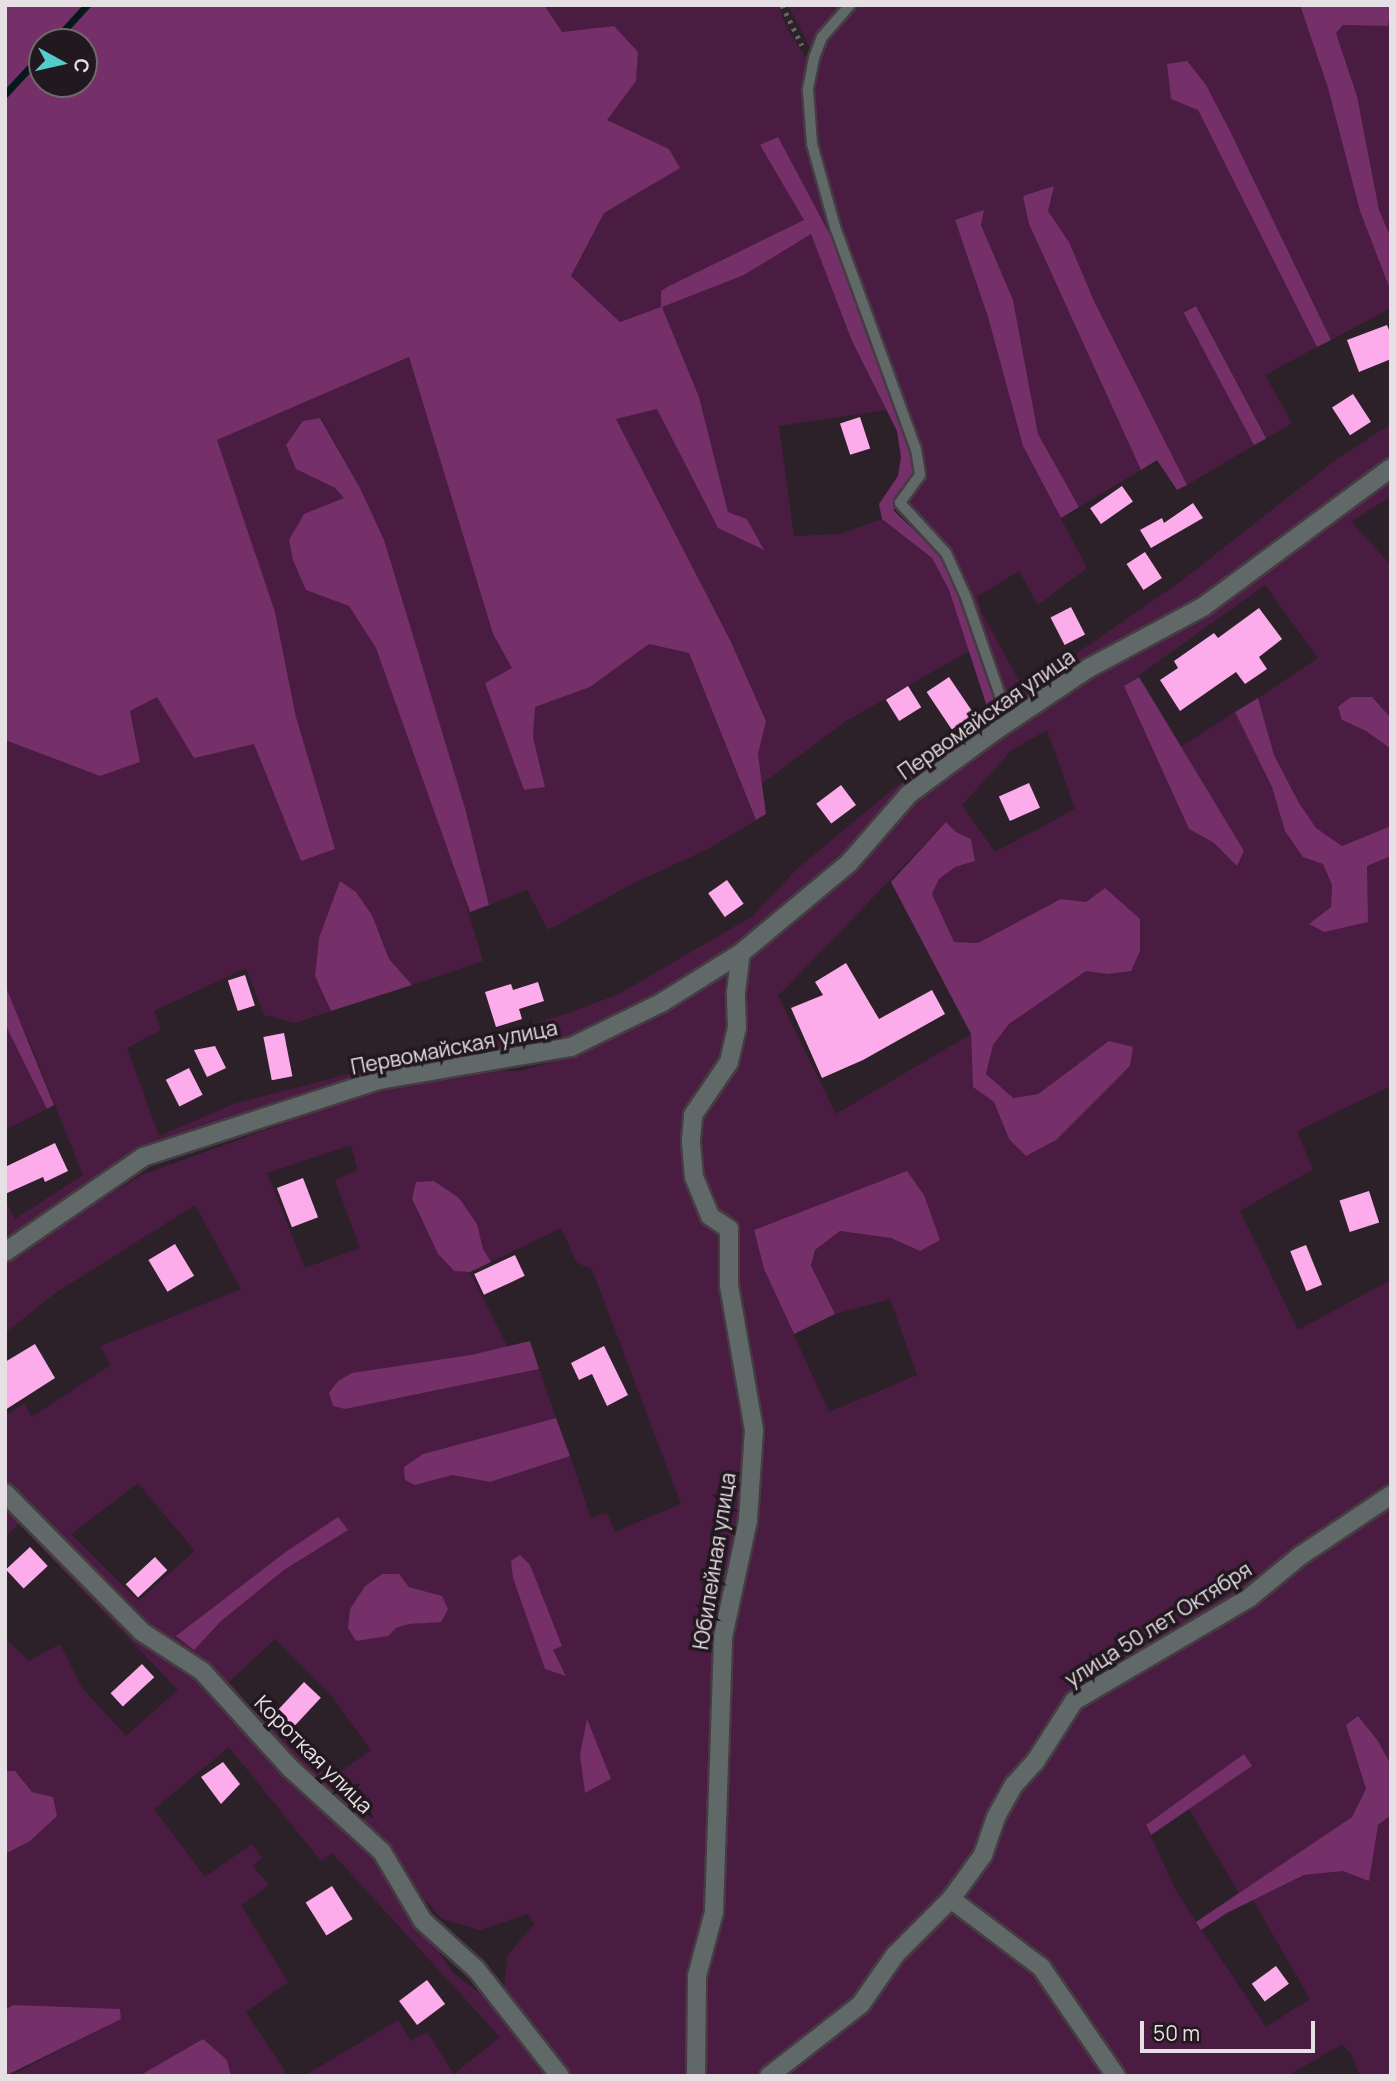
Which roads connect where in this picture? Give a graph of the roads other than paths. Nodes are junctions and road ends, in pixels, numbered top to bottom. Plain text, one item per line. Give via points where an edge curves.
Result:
1 (850, 5) edge
2 (1391, 468) edge
3 (1009, 721) junction
4 (741, 953) junction
5 (5, 1252) edge
6 (5, 1493) edge
7 (1391, 1495) edge
8 (951, 1899) junction
9 (560, 2076) edge
10 (696, 2076) edge
11 (769, 2076) edge
12 (1116, 2076) edge

1 - 3 lane via 822,37 814,58 808,90 812,144 835,227 916,449 920,475 901,503 946,553
2 - 3 street, Первомайская улица via 1203,607 1089,668
3 - 4 street, Первомайская улица via 909,794 849,863
4 - 5 street, Первомайская улица via 661,1003 571,1047 377,1080 144,1157
4 - 10 street, Юбилейная улица via 737,1028 729,1062 693,1115 691,1140 694,1177 710,1216 729,1229 729,1286 754,1430 748,1520 723,1637 714,1912 697,1976
6 - 9 street, Короткая улица via 142,1632 202,1671 289,1767 382,1852 423,1921 475,1969
7 - 8 street, улица 50 лет Октября via 1300,1556 1249,1598 1074,1701 1035,1762 1014,1785 996,1817 983,1855
8 - 11 street, улица 50 лет Октября via 895,1955 861,2004
8 - 12 street via 1041,1967

